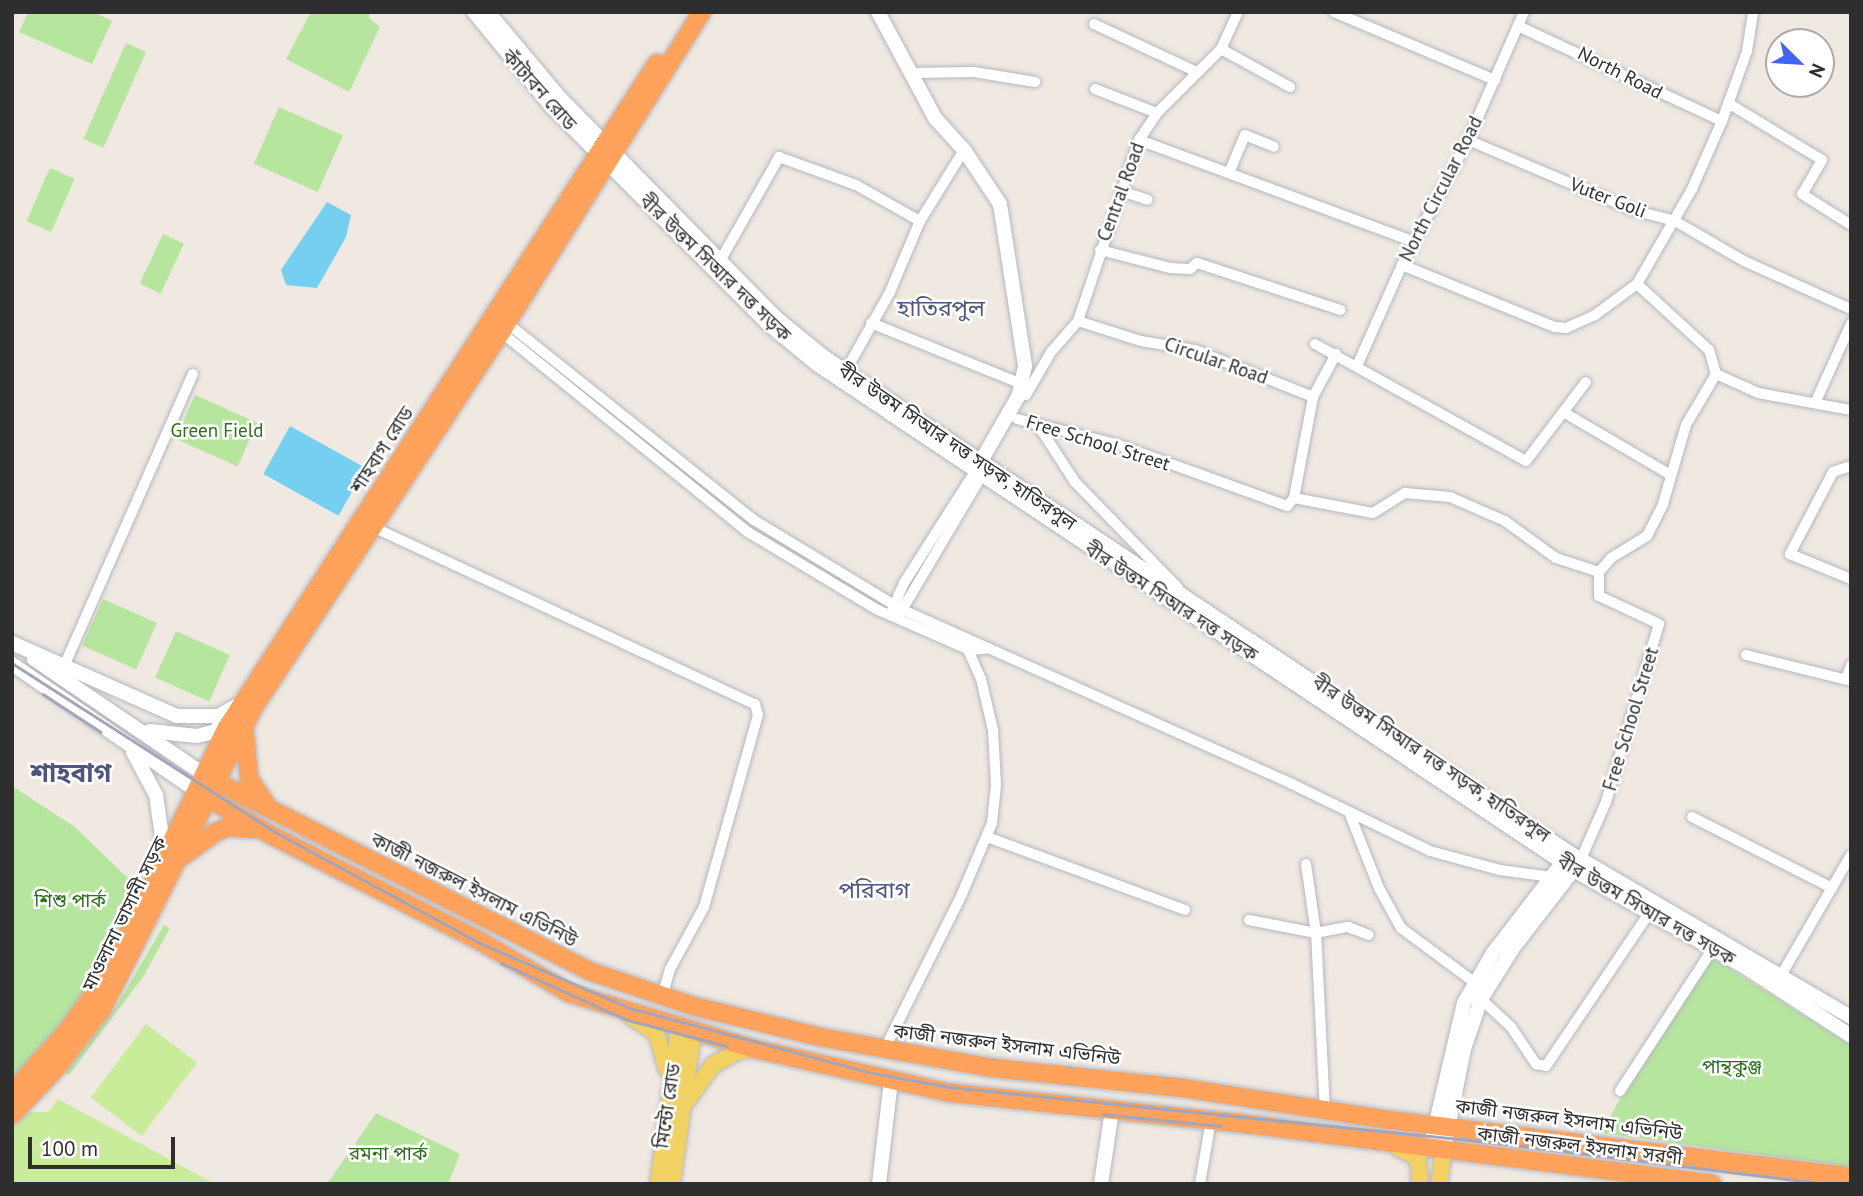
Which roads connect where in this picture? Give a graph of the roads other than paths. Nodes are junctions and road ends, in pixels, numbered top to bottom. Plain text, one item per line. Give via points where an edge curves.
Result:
1 (474, 12) edge
2 (488, 12) edge
3 (688, 12) edge
4 (702, 12) edge
5 (878, 12) edge
6 (1238, 12) edge
7 (1334, 12) edge
8 (1524, 12) edge
9 (1753, 12) edge
10 (1094, 24) dead end
11 (1518, 26) junction
12 (1221, 49) junction
13 (1196, 72) junction
14 (911, 73) junction
15 (1495, 80) junction
16 (1035, 82) dead end
17 (1290, 87) dead end
18 (1095, 89) dead end
19 (1728, 103) junction
20 (1157, 113) junction
21 (1721, 121) junction
22 (1139, 140) junction
23 (1468, 141) junction
24 (1274, 147) dead end
25 (964, 150) junction
26 (606, 153) junction
27 (1228, 173) junction
28 (1121, 191) junction
29 (1148, 200) dead end
30 (920, 221) junction
31 (1675, 221) junction
32 (1851, 225) edge
33 (1415, 242) junction
34 (1100, 250) junction
35 (720, 261) junction
36 (1402, 265) junction
37 (1637, 284) junction
38 (1851, 309) edge
39 (1341, 310) dead end
40 (1078, 321) junction
41 (872, 323) junction
42 (1851, 324) edge
43 (504, 328) junction
44 (795, 340) junction
45 (1315, 344) dead end
46 (1051, 352) junction
47 (1336, 354) junction
48 (1027, 365) junction
49 (1357, 366) junction
50 (845, 372) junction
51 (193, 374) dead end
52 (1716, 374) junction
53 (1586, 382) dead end
54 (1024, 390) junction
55 (1313, 397) junction
56 (601, 398) junction
57 (1816, 401) junction
58 (594, 407) junction
59 (1851, 410) edge
60 (1565, 413) junction
61 (1017, 419) junction
62 (1038, 425) junction
63 (1851, 466) edge
64 (981, 470) junction
65 (1669, 474) junction
66 (1294, 498) junction
67 (736, 506) junction
68 (729, 516) junction
69 (375, 527) junction
70 (1599, 572) junction
71 (1851, 579) edge
72 (1188, 599) junction
73 (896, 612) junction
74 (959, 635) junction
75 (12, 644) edge
76 (985, 649) junction
77 (969, 650) junction
78 (1746, 655) dead end
79 (12, 664) edge
80 (65, 664) junction
81 (1851, 664) edge
82 (1849, 680) edge
83 (247, 706) junction
84 (133, 723) junction
85 (123, 741) junction
86 (206, 786) junction
87 (1349, 812) junction
88 (279, 817) junction
89 (1692, 817) dead end
90 (271, 835) junction
91 (987, 837) junction
92 (1851, 855) edge
93 (1572, 861) junction
94 (1306, 864) dead end
95 (163, 873) junction
96 (1552, 877) junction
97 (1832, 888) junction
98 (1185, 910) dead end
99 (1648, 915) junction
100 (1249, 920) dead end
101 (1316, 933) junction
102 (1369, 935) dead end
103 (1713, 950) junction
104 (1779, 981) junction
105 (1474, 982) junction
106 (662, 997) junction
107 (1482, 999) junction
108 (693, 1006) junction
109 (629, 1014) junction
110 (1851, 1017) edge
111 (686, 1030) junction
112 (1851, 1035) edge
113 (755, 1049) junction
114 (883, 1051) junction
115 (891, 1081) junction
116 (1620, 1091) dead end
117 (12, 1092) edge
118 (1112, 1110) junction
119 (1325, 1110) junction
120 (12, 1115) edge
121 (671, 1120) junction
122 (1211, 1120) junction
123 (1441, 1125) junction
124 (1371, 1142) junction
125 (1436, 1156) junction
126 (1851, 1177) edge
127 (658, 1184) edge
128 (673, 1184) edge
129 (879, 1184) edge
130 (1101, 1184) edge
131 (1200, 1184) edge
132 (1420, 1184) edge
133 (1425, 1184) edge
134 (1439, 1184) edge
135 (1712, 1184) edge

1 - 26 main road, কাঁটাবন রোড via 552,107
2 - 26 main road, কাঁটাবন রোড
3 - 26 highway
4 - 26 highway
5 - 14 main road
6 - 12 street, Central Road
7 - 15 street
8 - 11 street, North Circular Road
9 - 19 street via 1747,51
10 - 13 street
11 - 15 street, North Circular Road
11 - 21 street, North Road
12 - 13 street, Central Road
12 - 17 street
13 - 20 street, Central Road
14 - 16 street via 974,72
14 - 25 main road via 935,118
15 - 23 street, North Circular Road
18 - 20 street
19 - 21 street
19 - 32 street via 1822,160 1802,194
20 - 22 street, Central Road
21 - 31 street
22 - 27 street
22 - 28 street, Central Road
23 - 31 street, Vuter Goli via 1633,209
23 - 33 street, North Circular Road
24 - 27 street via 1245,135
25 - 30 street
25 - 48 main road via 1000,204
26 - 35 main road, বীর উত্তম সিআর দত্ত সড়ক, হাতিরপুল
26 - 43 highway, শাহবাগ রোড
26 - 44 main road, বীর উত্তম সিআর দত্ত সড়ক
26 - 83 highway, শাহবাগ রোড
27 - 33 street
28 - 29 street
28 - 34 street, Central Road
30 - 35 street via 856,185 779,157
30 - 41 street
31 - 37 street
31 - 38 street, Vuter Goli via 1745,261
33 - 36 street, North Circular Road
34 - 39 street via 1170,268 1190,269 1197,262
34 - 40 street, Central Road
35 - 44 main road, বীর উত্তম সিআর দত্ত সড়ক, হাতিরপুল
36 - 37 street via 1566,328 1595,315
36 - 49 street, North Circular Road
37 - 52 street via 1709,350
40 - 46 street, Central Road
40 - 55 street, Circular Road via 1141,341 1184,346
41 - 50 street
41 - 54 street
42 - 57 street
43 - 56 street
43 - 58 street
43 - 69 highway, শাহবাগ রোড
44 - 50 main road, বীর উত্তম সিআর দত্ত সড়ক, হাতিরপুল
44 - 64 main road, বীর উত্তম সিআর দত্ত সড়ক
45 - 47 street
46 - 48 street, Central Road
46 - 54 street, Central Road
47 - 49 street
47 - 55 street
48 - 54 main road
49 - 60 street via 1526,461
50 - 64 main road, বীর উত্তম সিআর দত্ত সড়ক, হাতিরপুল
51 - 80 street
52 - 57 street via 1758,393 1808,405
52 - 65 street via 1686,425
53 - 60 street
54 - 61 main road
54 - 64 main road
55 - 66 street
56 - 58 street
56 - 67 street
57 - 59 street
58 - 68 street
60 - 65 street
61 - 62 street, Free School Street
61 - 64 main road
62 - 66 street, Free School Street via 1116,444 1281,505 1287,506
62 - 72 street via 1075,482
63 - 71 street via 1833,472 1790,554
64 - 72 main road, বীর উত্তম সিআর দত্ত সড়ক, হাতিরপুল
64 - 73 street
64 - 93 main road, বীর উত্তম সিআর দত্ত সড়ক
65 - 70 street via 1663,504 1647,536 1611,558
66 - 70 street, Free School Street via 1373,513 1405,493 1439,494 1505,521 1556,558
67 - 68 street
67 - 73 street
68 - 73 street
69 - 83 highway, শাহবাগ রোড
69 - 106 street via 755,704 758,715 704,907 670,969
70 - 93 street, Free School Street via 1599,596 1659,624 1606,802
72 - 93 main road, বীর উত্তম সিআর দত্ত সড়ক, হাতিরপুল
73 - 74 street
73 - 77 street
74 - 76 street
74 - 77 street
75 - 80 main road
75 - 84 main road
76 - 77 street
76 - 87 street
77 - 91 street via 988,706 996,758 995,807
78 - 82 street
79 - 85 main road
80 - 83 main road via 177,716 218,716
81 - 82 street
83 - 84 main road via 197,736 156,734
83 - 86 highway, শাহবাগ রোড
83 - 88 highway via 245,765 255,792
84 - 86 main road
85 - 86 main road
85 - 95 main road via 141,762 156,795
86 - 88 highway, কাজী নজরুল ইসলাম এভিনিউ
86 - 90 highway
86 - 95 highway, মাওলানা ভাসানী সড়ক
87 - 96 street via 1449,859
87 - 105 street via 1379,888 1401,928
88 - 106 highway, কাজী নজরুল ইসলাম এভিনিউ via 564,960
89 - 97 street
90 - 95 highway via 241,827 216,832 197,842
90 - 109 highway via 480,941 569,993
91 - 98 street
91 - 114 street
92 - 97 street
93 - 96 main road
93 - 99 main road, বীর উত্তম সিআর দত্ত সড়ক
93 - 104 main road, বীর উত্তম সিআর দত্ত সড়ক
93 - 107 main road
94 - 101 street
95 - 117 highway, মাওলানা ভাসানী সড়ক via 88,1004
95 - 120 highway, মাওলানা ভাসানী সড়ক via 126,969 97,1017
96 - 105 main road
97 - 104 street
99 - 103 main road, বীর উত্তম সিআর দত্ত সড়ক
99 - 107 street via 1546,1066 1536,1064 1511,1027
100 - 101 street
101 - 102 street via 1348,927
101 - 119 street
103 - 104 main road, বীর উত্তম সিআর দত্ত সড়ক
103 - 116 street
104 - 110 main road, বীর উত্তম সিআর দত্ত সড়ক
104 - 112 main road, বীর উত্তম সিআর দত্ত সড়ক
105 - 123 main road via 1457,1021
106 - 108 highway, কাজী নজরুল ইসলাম এভিনিউ
107 - 123 main road
108 - 111 highway
108 - 114 highway, কাজী নজরুল ইসলাম এভিনিউ
109 - 111 highway
109 - 121 main road via 652,1028 665,1050
111 - 113 highway
111 - 121 main road, মিন্টো রোড
113 - 115 highway
113 - 121 main road via 723,1058 702,1074
114 - 119 highway, কাজী নজরুল ইসলাম এভিনিউ
115 - 118 highway via 951,1093
115 - 129 main road
118 - 122 highway
118 - 130 main road
119 - 123 highway, কাজী নজরুল ইসলাম এভিনিউ
121 - 127 main road, মিন্টো রোড
121 - 128 main road, মিন্টো রোড
122 - 124 highway
122 - 131 street
123 - 125 main road
123 - 126 highway, কাজী নজরুল ইসলাম এভিনিউ
124 - 125 highway
124 - 132 main road via 1416,1153 1421,1162
125 - 133 main road
125 - 134 main road
125 - 135 highway, কাজী নজরুল ইসলাম সরণী

